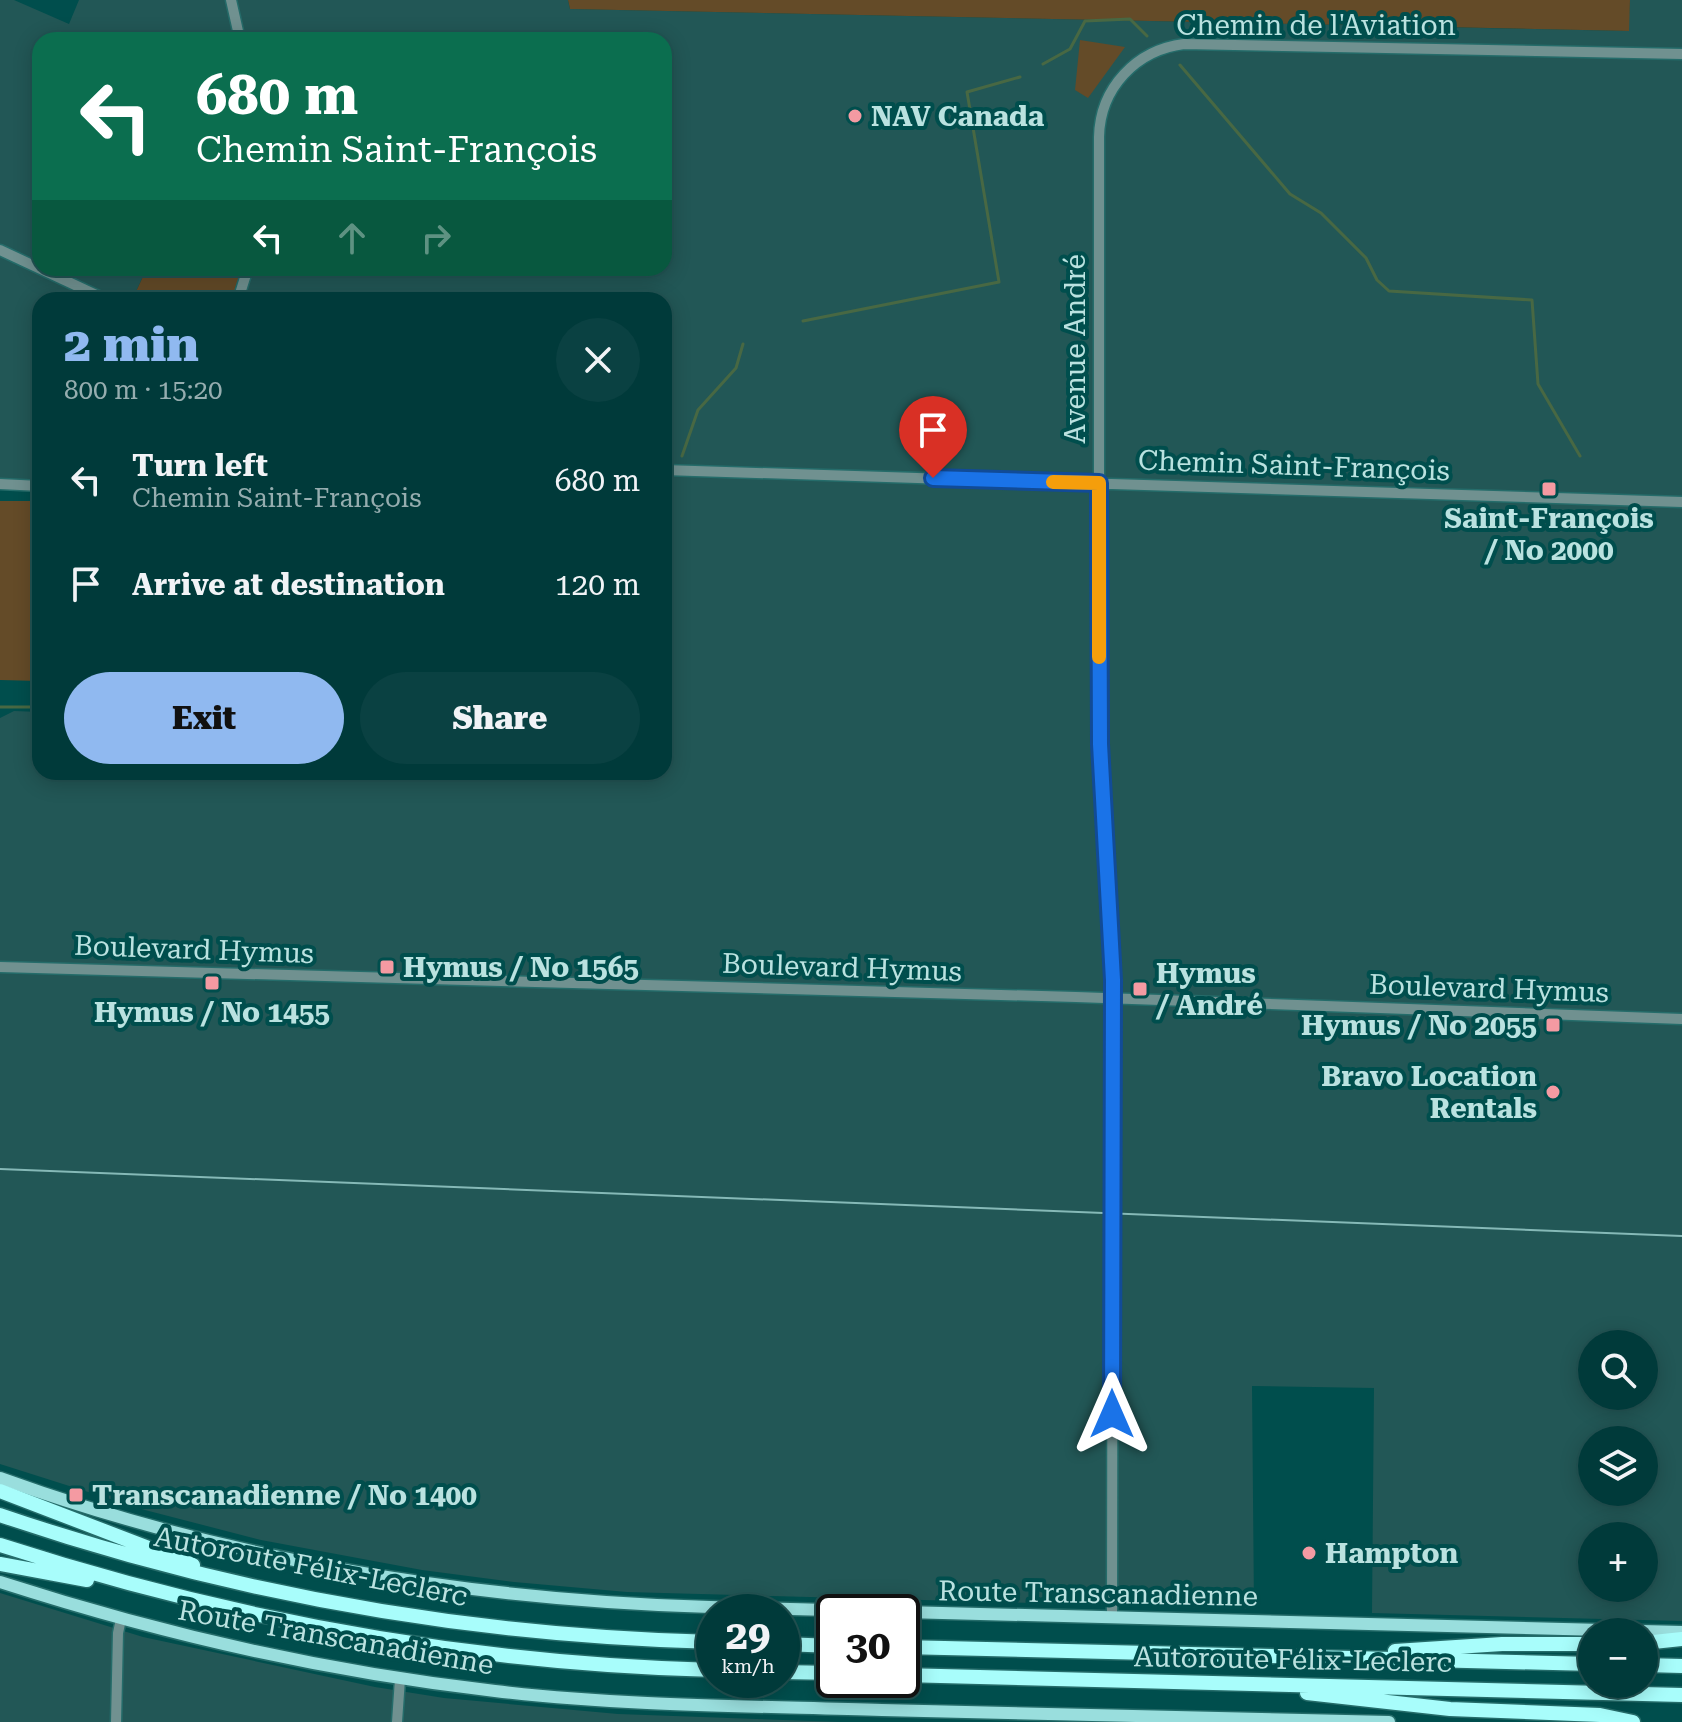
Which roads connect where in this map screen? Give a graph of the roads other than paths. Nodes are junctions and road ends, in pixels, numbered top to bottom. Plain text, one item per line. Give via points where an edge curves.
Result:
1 (231, 0) edge
2 (238, 32) edge
3 (1682, 54) edge
4 (1111, 92) joint
5 (0, 250) edge
6 (32, 265) edge
7 (56, 276) edge
8 (90, 292) edge
9 (672, 470) edge
10 (1099, 483) junction
11 (0, 484) edge
12 (32, 486) edge
13 (1682, 502) edge
14 (0, 967) edge
15 (1112, 999) junction
16 (1682, 1019) edge
17 (0, 1478) edge
18 (0, 1491) edge
19 (0, 1515) edge
20 (0, 1545) edge
21 (0, 1564) edge
22 (0, 1582) edge
23 (246, 1585) junction
24 (163, 1593) junction
25 (1112, 1617) junction
26 (121, 1619) junction
27 (1682, 1632) edge
28 (1682, 1639) edge
29 (696, 1641) edge
30 (1658, 1642) edge
31 (1578, 1644) edge
32 (920, 1647) edge
33 (1291, 1657) junction
34 (1578, 1664) edge
35 (1658, 1665) edge
36 (1682, 1666) edge
37 (696, 1669) edge
38 (920, 1675) edge
39 (400, 1679) junction
40 (1207, 1683) junction
41 (1682, 1695) edge
42 (116, 1722) edge
43 (397, 1722) edge
44 (1389, 1722) edge
45 (1633, 1722) edge

1 - 2 street
3 - 4 street, Chemin de l'Aviation via 1184,44 1143,58
4 - 10 street, Avenue André via 1099,129
5 - 6 street
7 - 8 street
9 - 10 street, Chemin Saint-François
10 - 13 street, Chemin Saint-François
10 - 15 street, Avenue André via 1100,744
11 - 12 street
14 - 15 street, Boulevard Hymus
15 - 16 street, Boulevard Hymus
15 - 25 street, Avenue André
17 - 25 main road, Route Transcanadienne via 247,1549 483,1590 691,1606
18 - 23 highway
19 - 23 highway, Autoroute Félix-Leclerc
20 - 24 highway, Autoroute Félix-Leclerc
21 - 24 highway
22 - 26 main road, Route Transcanadienne
23 - 29 highway, Autoroute Félix-Leclerc via 467,1624
24 - 37 highway, Autoroute Félix-Leclerc via 301,1625 452,1650
25 - 27 main road, Route Transcanadienne
26 - 39 main road, Route Transcanadienne via 268,1655
26 - 42 street
28 - 30 highway
31 - 33 highway
32 - 33 highway, Autoroute Félix-Leclerc
33 - 34 highway, Autoroute Félix-Leclerc
35 - 36 highway
38 - 40 highway, Autoroute Félix-Leclerc
39 - 43 street
39 - 44 main road, Route Transcanadienne via 642,1703
40 - 41 highway, Autoroute Félix-Leclerc
40 - 45 highway

